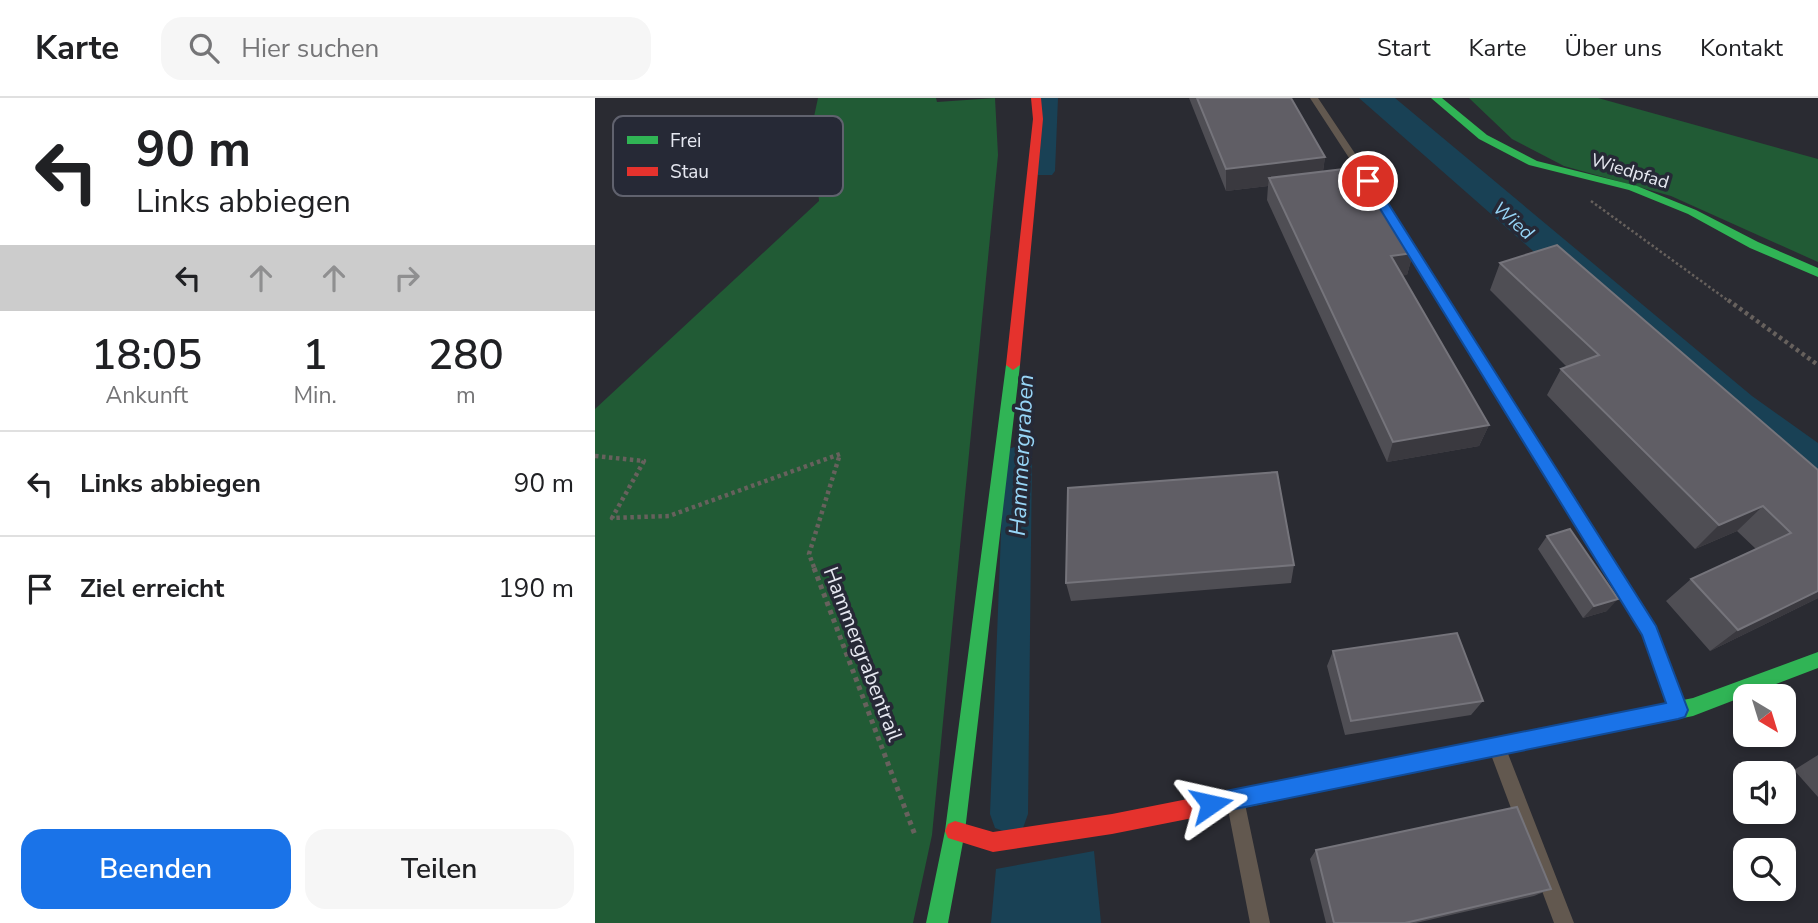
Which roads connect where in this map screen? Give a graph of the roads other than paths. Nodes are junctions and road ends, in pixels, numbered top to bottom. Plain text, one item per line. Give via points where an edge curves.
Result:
1 (1036, 98) edge
2 (1314, 98) edge
3 (1436, 98) edge
4 (1818, 272) edge
5 (1818, 660) edge
6 (1678, 710) junction
7 (1497, 748) junction
8 (1235, 799) junction
9 (954, 831) junction
10 (937, 923) edge
11 (1260, 923) edge
12 (1564, 923) edge

1 - 9 street via 1038,119 1005,443
2 - 6 lane via 1650,632
3 - 4 street, Wiedpfad via 1483,136 1533,163 1633,188
5 - 6 street
6 - 7 street
7 - 8 street
7 - 12 lane
8 - 9 street via 993,842
8 - 11 lane
9 - 10 street

